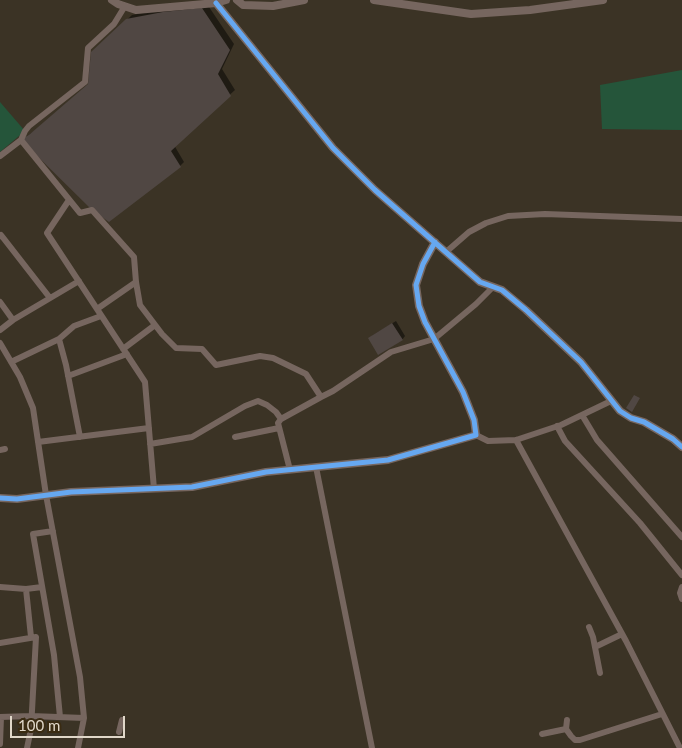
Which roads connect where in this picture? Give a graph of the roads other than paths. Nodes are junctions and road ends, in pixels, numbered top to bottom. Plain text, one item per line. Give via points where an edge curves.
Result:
1 (112, 0) edge
2 (225, 0) edge
3 (237, 0) edge
4 (304, 0) edge
5 (374, 0) edge
6 (603, 0) edge
7 (216, 3) junction
8 (125, 6) junction
9 (21, 140) junction
10 (0, 156) edge
11 (69, 200) junction
12 (682, 219) edge
13 (0, 236) edge
14 (435, 242) junction
15 (446, 252) junction
16 (78, 281) junction
17 (136, 282) junction
18 (493, 287) junction
19 (50, 298) junction
20 (0, 302) edge
21 (97, 309) junction
22 (102, 316) junction
23 (13, 320) junction
24 (155, 324) junction
25 (0, 330) edge
26 (59, 339) junction
27 (434, 339) junction
28 (0, 343) edge
29 (125, 352) junction
30 (11, 362) junction
31 (68, 376) junction
32 (321, 396) junction
33 (611, 401) junction
34 (582, 415) junction
35 (282, 419) junction
36 (557, 426) junction
37 (149, 428) junction
38 (279, 428) junction
39 (476, 435) junction
40 (80, 437) junction
41 (235, 437) dead end
42 (516, 440) junction
43 (38, 442) junction
44 (150, 444) junction
45 (682, 447) edge
46 (316, 467) junction
47 (290, 470) junction
48 (154, 488) junction
49 (46, 495) junction
50 (0, 498) edge
51 (53, 531) junction
52 (682, 537) edge
53 (682, 575) edge
54 (0, 587) edge
55 (42, 587) junction
56 (682, 588) edge
57 (26, 589) junction
58 (682, 599) edge
59 (589, 627) dead end
60 (622, 634) junction
61 (32, 638) junction
62 (0, 643) edge
63 (595, 647) junction
64 (600, 673) dead end
65 (662, 714) junction
66 (31, 716) junction
67 (0, 717) edge
68 (60, 717) junction
69 (84, 718) junction
70 (122, 720) dead end
71 (567, 720) dead end
72 (566, 729) junction
73 (118, 732) dead end
74 (542, 734) dead end
75 (0, 744) edge
76 (27, 748) edge
77 (78, 748) edge
78 (372, 748) edge
79 (680, 748) edge

1 - 8 street
2 - 7 street
3 - 4 street via 243,5 273,6
5 - 6 street via 471,14
7 - 8 street via 136,10
7 - 14 street via 333,148
8 - 9 street via 114,24 88,48 86,82 29,126
9 - 10 street
9 - 11 street
11 - 16 street via 47,233
11 - 17 street via 80,213 92,210 134,257
12 - 15 street via 545,214 508,216 468,232
13 - 19 street
14 - 15 street
14 - 27 street via 416,285 418,306
15 - 18 street via 480,282
16 - 19 street
16 - 21 street
17 - 21 street
17 - 24 street via 140,305
18 - 27 street
18 - 33 street via 502,290 526,310 581,362
19 - 23 street
20 - 23 street
21 - 22 street
22 - 26 street via 74,326
22 - 29 street
23 - 25 street
24 - 29 street
24 - 32 street via 176,348 202,349 216,365 260,356 273,358 306,374
26 - 30 street
26 - 31 street
27 - 32 street via 391,352
27 - 39 street via 463,392
28 - 30 street
29 - 31 street
29 - 37 street via 145,382
30 - 43 street via 33,408
31 - 40 street
32 - 35 street
33 - 34 street
33 - 45 street via 620,411 644,422
34 - 36 street
34 - 52 street via 597,440
35 - 38 street
35 - 44 street via 258,401 192,437
36 - 42 street
36 - 53 street via 565,441
37 - 40 street
37 - 44 street
38 - 41 street
38 - 47 street
39 - 42 street via 488,441
39 - 46 street via 388,460
40 - 43 street
42 - 60 street
43 - 49 street
44 - 48 street
46 - 47 street
46 - 78 street
47 - 48 street via 192,487
48 - 49 street
49 - 50 street
49 - 51 street
51 - 55 street via 33,534
51 - 69 street via 80,677
54 - 57 street
55 - 57 street
55 - 68 street via 54,655
56 - 58 street
57 - 61 street
59 - 63 street
60 - 63 street
60 - 65 street
61 - 62 street
61 - 66 street via 36,637
63 - 64 street
65 - 72 street via 580,740 575,740
65 - 79 street
66 - 67 street
66 - 68 street
66 - 76 street
67 - 75 street
68 - 69 street
69 - 77 street
70 - 73 street
71 - 72 street
72 - 74 street

